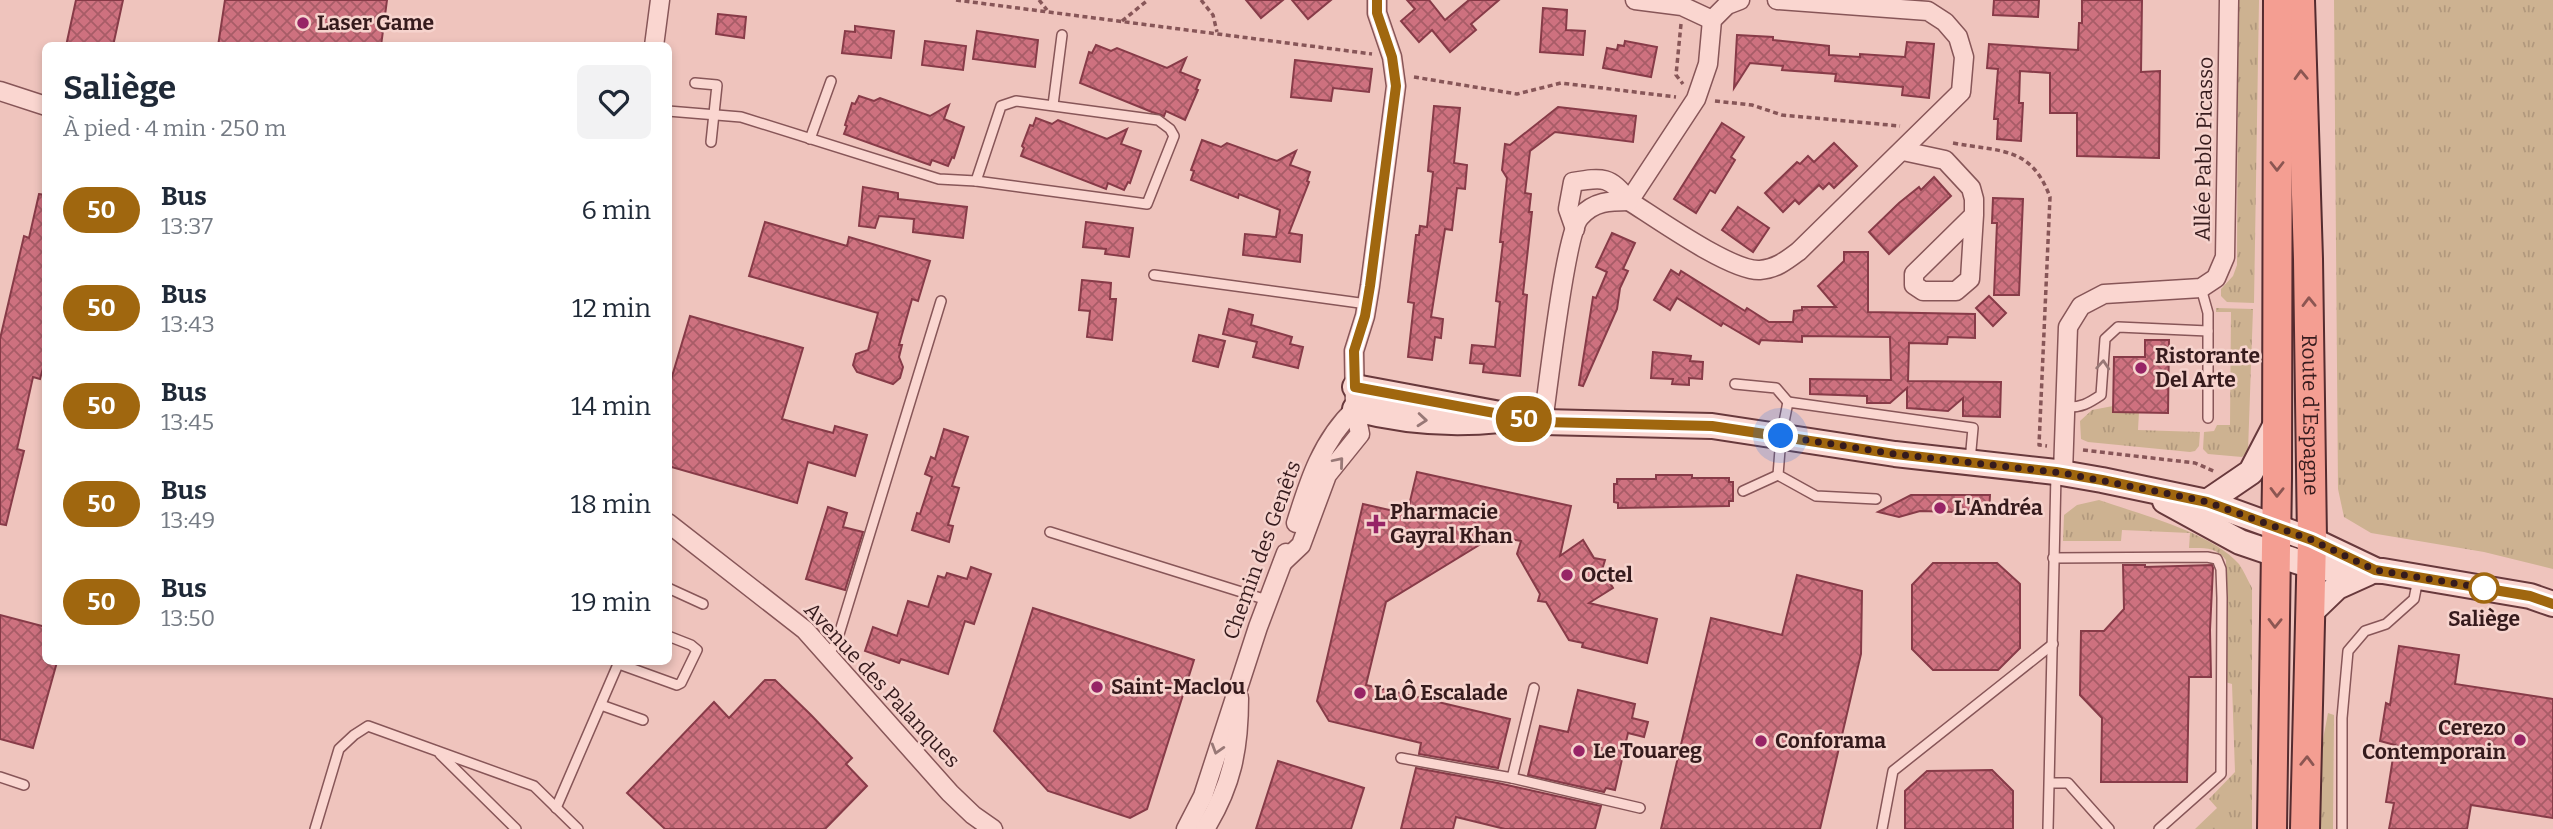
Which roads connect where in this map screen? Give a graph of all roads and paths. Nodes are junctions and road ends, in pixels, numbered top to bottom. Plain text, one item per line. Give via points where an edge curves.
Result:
1 (660, 0) edge
2 (956, 0) edge
3 (1039, 0) edge
4 (1148, 0) edge
5 (1201, 0) edge
6 (1377, 0) edge
7 (1634, 0) edge
8 (1740, 0) edge
9 (1777, 0) edge
10 (2229, 0) edge
11 (2278, 0) edge
12 (2300, 0) edge
13 (1682, 6) junction
14 (1048, 12) junction
15 (1712, 20) junction
16 (1122, 21) junction
17 (1217, 33) junction
18 (1062, 34) dead end
19 (655, 42) edge
20 (1392, 57) junction
21 (831, 81) dead end
22 (695, 83) dead end
23 (0, 91) edge
24 (1696, 99) junction
25 (1053, 105) junction
26 (42, 106) edge
27 (672, 111) edge
28 (714, 115) junction
29 (810, 139) junction
30 (710, 142) dead end
31 (1903, 151) junction
32 (976, 181) junction
33 (1629, 201) junction
34 (1974, 215) junction
35 (1575, 229) junction
36 (1154, 275) dead end
37 (2200, 288) junction
38 (941, 301) dead end
39 (1367, 304) junction
40 (2208, 331) junction
41 (1735, 384) dead end
42 (1355, 398) junction
43 (1788, 402) junction
44 (2066, 407) junction
45 (2208, 418) dead end
46 (1543, 422) junction
47 (2277, 422) junction
48 (1781, 436) junction
49 (1970, 463) junction
50 (2059, 473) junction
51 (1778, 475) junction
52 (2139, 487) junction
53 (1743, 491) dead end
54 (1876, 499) dead end
55 (2207, 502) junction
56 (672, 526) edge
57 (1050, 532) dead end
58 (2276, 541) junction
59 (2312, 553) junction
60 (2053, 558) junction
61 (2375, 570) junction
62 (2418, 578) junction
63 (672, 590) edge
64 (1267, 600) junction
65 (703, 604) dead end
66 (2553, 604) edge
67 (2310, 613) junction
68 (672, 638) edge
69 (2053, 644) junction
70 (827, 654) junction
71 (618, 665) edge
72 (624, 665) edge
73 (1239, 684) junction
74 (1534, 688) dead end
75 (601, 705) junction
76 (643, 720) dead end
77 (437, 751) junction
78 (1401, 758) dead end
79 (0, 777) edge
80 (1513, 778) junction
81 (2050, 783) junction
82 (24, 785) dead end
83 (556, 808) junction
84 (1640, 808) dead end
85 (315, 829) edge
86 (516, 829) edge
87 (578, 829) edge
88 (993, 829) edge
89 (1185, 829) edge
90 (1205, 829) edge
91 (1882, 829) edge
92 (2048, 829) edge
93 (2109, 829) edge
94 (2160, 829) edge
95 (2272, 829) edge
96 (2305, 829) edge
97 (2342, 829) edge

1 - 19 street
2 - 14 path
3 - 14 path
4 - 16 path
5 - 17 path via 1213,15
6 - 20 street
7 - 13 street
8 - 15 street
9 - 31 street via 1928,11 1958,37 1964,57 1961,92
10 - 37 street, Allée Pablo Picasso via 2225,257 2216,278
11 -> 47 main road, Route d'Espagne
59 -> 12 main road, Route d'Espagne
13 - 15 street
13 - 24 path via 1676,75
14 - 16 path
15 - 24 street via 1709,64
16 - 17 path
17 - 20 path
18 - 25 lane
20 - 24 path via 1400,57 1403,75 1517,94 1561,83
20 - 39 street via 1396,86
21 - 29 lane
22 - 28 lane via 718,86
23 - 26 street
24 - 33 street
25 - 32 lane via 1016,101 1001,106
25 - 32 lane via 1158,120 1170,129 1174,136 1147,204
27 - 28 lane
28 - 29 lane via 741,117
28 - 30 lane
29 - 32 lane via 939,179
31 - 33 street via 1800,251 1777,266 1758,270 1736,266
31 - 34 street via 1945,160 1971,188
33 - 35 street via 1602,202 1579,218
33 - 35 street via 1616,183 1600,178 1573,182 1568,209
34 - 34 street via 1914,274 1914,285 1923,291 1956,291 1970,279
35 - 46 street
36 - 39 lane
37 - 40 lane
37 - 44 street via 2104,294 2081,306 2068,327
38 - 70 lane via 836,644
39 - 42 street via 1354,351
44 -> 40 lane via 2089,404 2101,395 2105,339 2118,327
40 - 45 lane
41 - 43 lane via 1776,388
42 - 46 main road via 1470,407
42 - 64 street, Chemin des Genêts via 1312,474
43 - 48 lane
43 - 49 lane via 1973,428
44 - 50 street
46 - 48 main road via 1712,426
47 - 55 main road via 2251,472
47 -> 58 main road, Route d'Espagne
48 - 49 main road
48 - 51 lane
49 - 50 main road
50 - 52 main road
50 - 60 lane
51 - 53 lane
51 - 54 lane via 1816,496
52 - 55 main road
52 - 58 main road via 2240,542
55 - 58 main road
56 - 70 street, Avenue des Palanques via 806,629
57 - 64 lane
58 - 59 main road
58 -> 95 main road, Route d'Espagne
59 - 61 main road via 2336,570
59 - 67 main road, Route d'Espagne
60 - 69 lane
60 - 94 lane via 2207,556 2217,559 2221,569 2221,774
61 - 62 main road
61 - 67 main road via 2337,587
62 - 66 main road via 2530,596
62 - 97 lane via 2414,599 2386,624 2365,631 2348,651 2342,718
63 - 65 lane
64 - 73 street, Chemin des Genêts
96 -> 67 main road, Route d'Espagne
68 - 72 lane via 696,650 681,683
69 - 81 lane
69 - 91 lane via 1893,771
70 - 88 street, Avenue des Palanques via 950,793
71 - 75 lane
73 -> 89 street, Chemin des Genêts via 1203,796
73 - 90 street via 1236,754 1223,795
74 - 80 lane
75 - 76 lane
75 - 83 lane
77 - 83 lane via 534,786
77 - 85 lane via 368,726 358,731 339,749
77 - 86 lane
78 - 80 lane
79 - 82 lane
80 - 84 lane
81 - 92 lane
81 - 93 lane via 2068,783
83 - 87 lane

